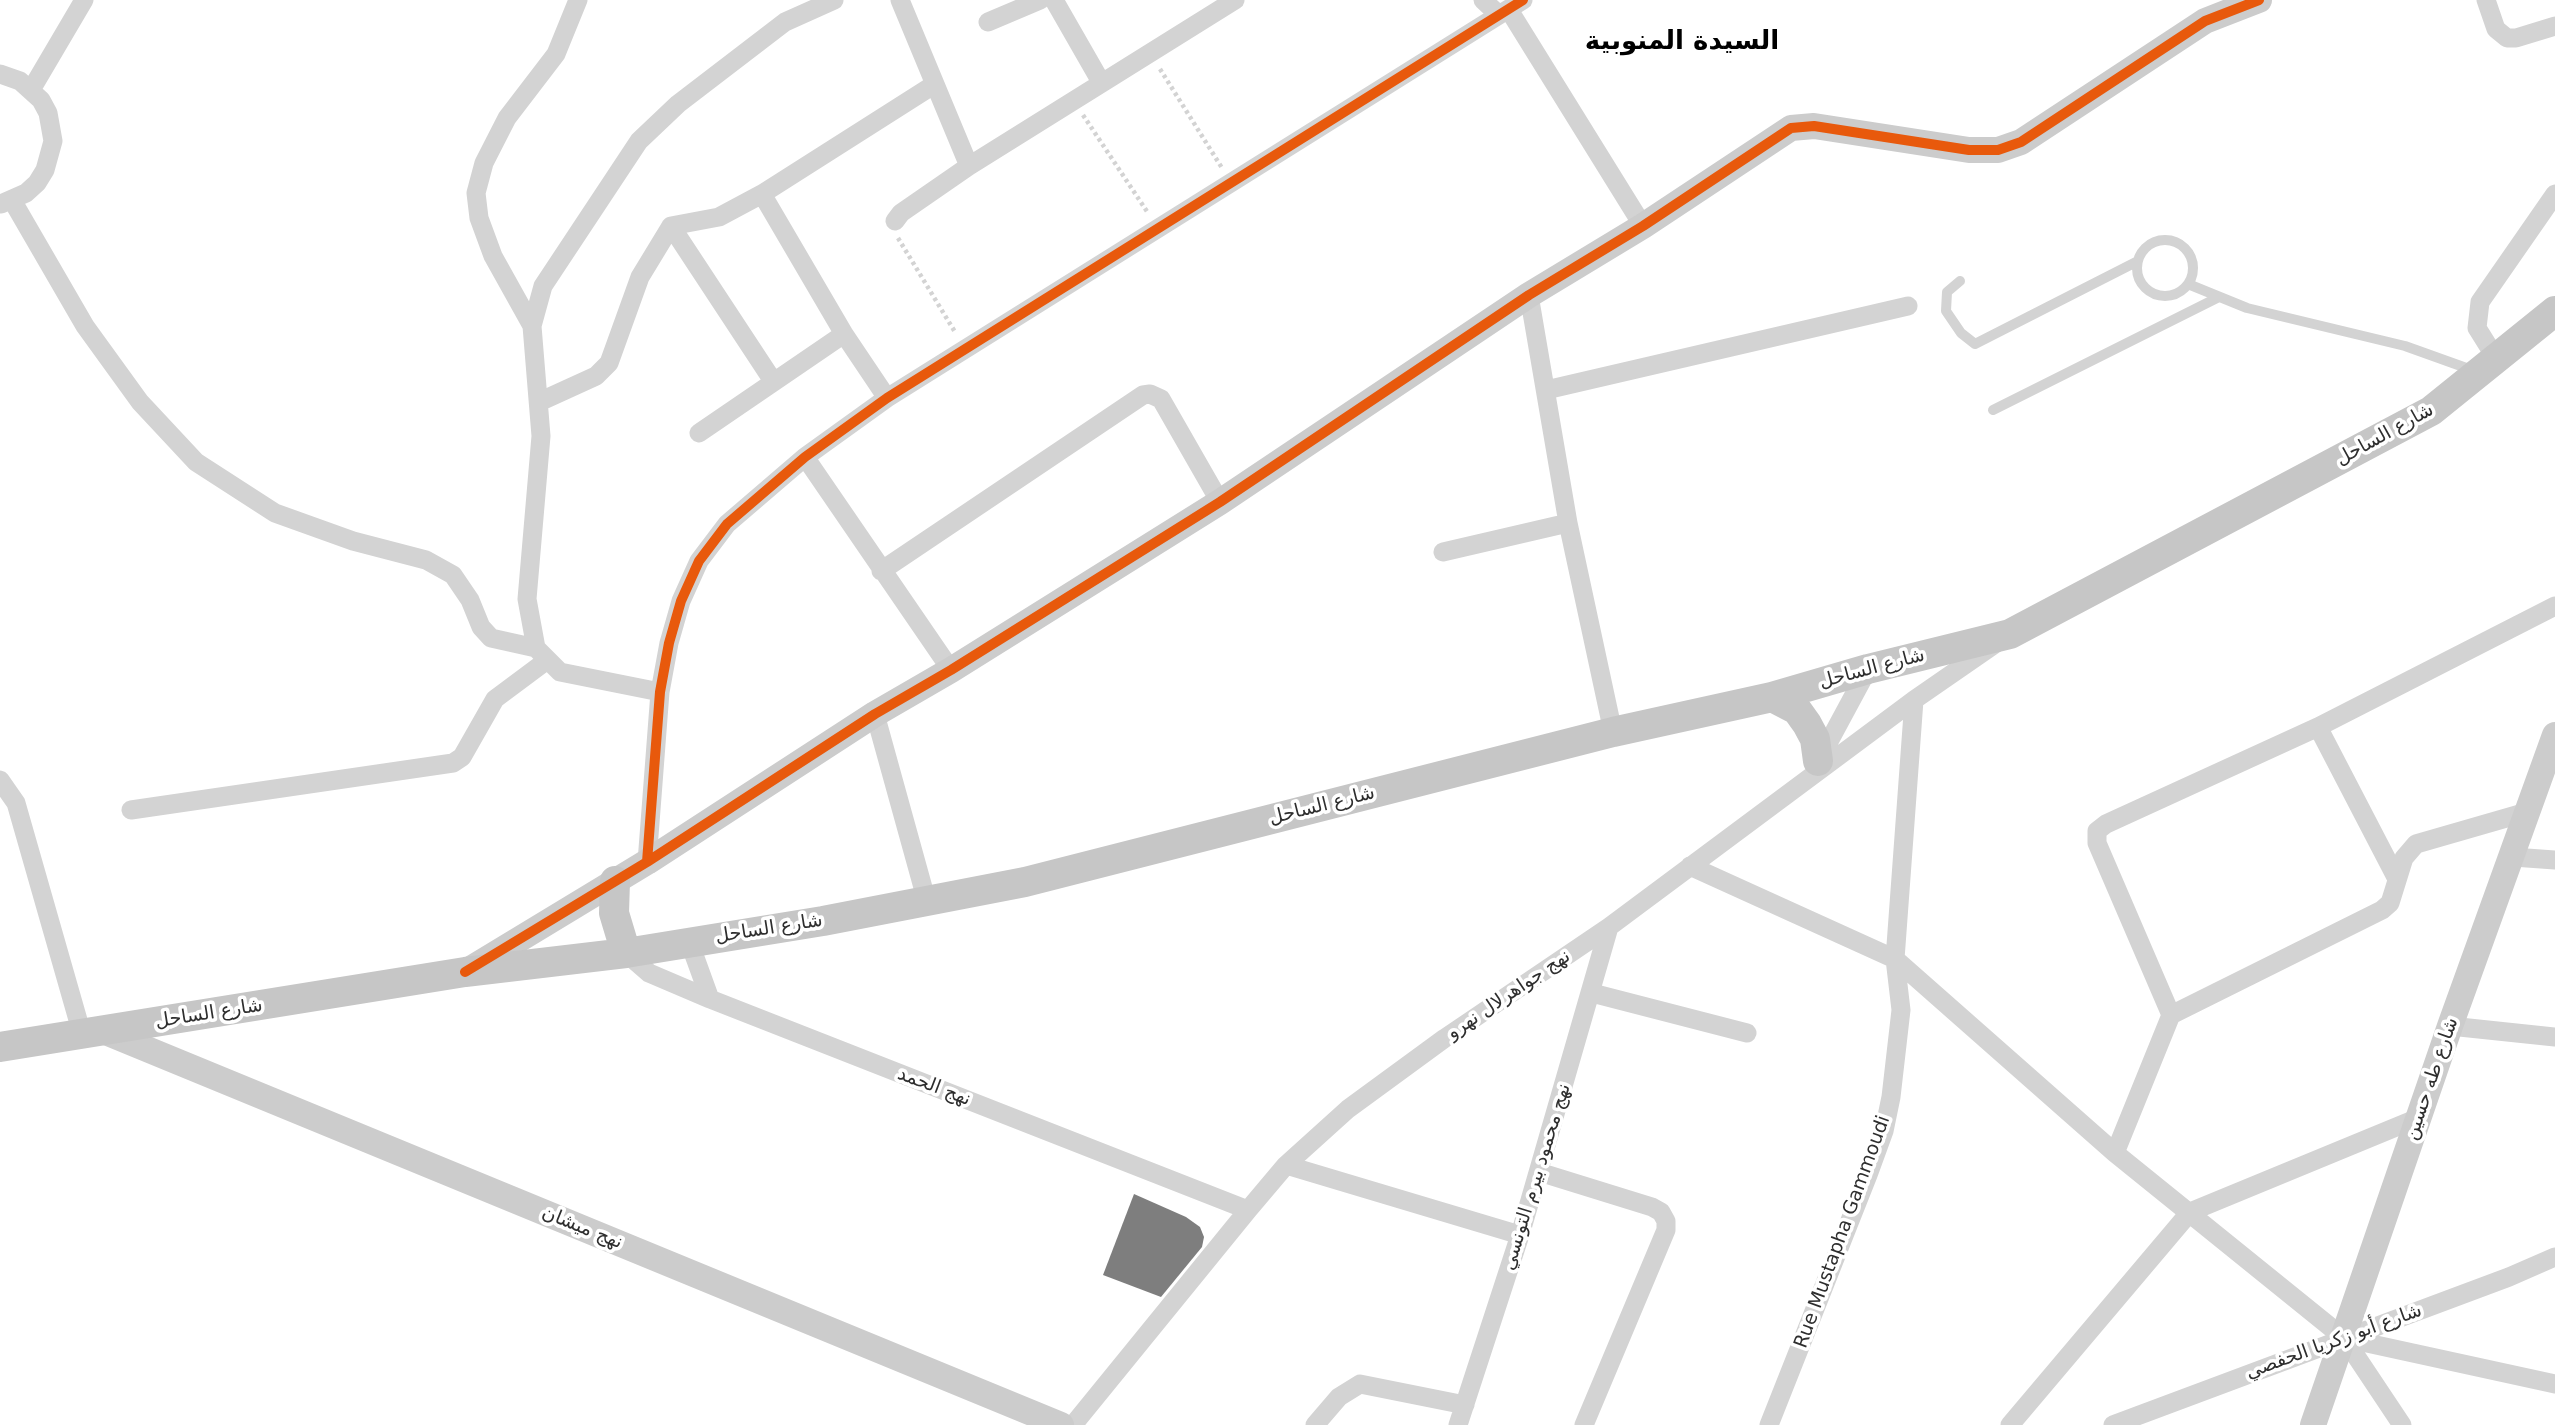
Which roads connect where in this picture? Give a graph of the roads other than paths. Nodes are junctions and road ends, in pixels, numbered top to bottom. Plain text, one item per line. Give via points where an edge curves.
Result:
1 (84, 0) edge
2 (578, 0) edge
3 (834, 0) edge
4 (901, 0) edge
5 (1040, 0) edge
6 (1054, 0) edge
7 (1235, 0) edge
8 (1483, 0) edge
9 (2259, 0) edge
10 (2486, 0) edge
11 (1510, 8) edge
12 (988, 22) dead end
13 (2555, 26) edge
14 (0, 74) edge
15 (1101, 82) junction
16 (935, 84) junction
17 (31, 90) junction
18 (969, 166) junction
19 (762, 194) junction
20 (2555, 194) edge
21 (6, 202) edge
22 (895, 221) road end
23 (671, 226) junction
24 (1643, 226) junction
25 (2138, 261) junction
26 (1960, 281) dead end
27 (2188, 284) junction
28 (1529, 295) junction
29 (2217, 298) junction
30 (1908, 306) dead end
31 (2555, 311) edge
32 (532, 326) junction
33 (844, 334) junction
34 (2488, 367) junction
35 (773, 381) junction
36 (1546, 390) junction
37 (887, 398) junction
38 (539, 402) junction
39 (1993, 410) dead end
40 (699, 433) dead end
41 (805, 457) junction
42 (1220, 502) junction
43 (1568, 523) junction
44 (1443, 552) dead end
45 (881, 571) junction
46 (2555, 606) edge
47 (2010, 634) junction
48 (541, 655) junction
49 (1868, 669) junction
50 (951, 670) junction
51 (660, 692) junction
52 (1772, 698) junction
53 (1914, 700) junction
54 (875, 714) junction
55 (2318, 727) junction
56 (1613, 732) junction
57 (2555, 735) edge
58 (1813, 771) junction
59 (0, 780) edge
60 (131, 810) dead end
61 (2527, 812) junction
62 (2513, 857) junction
63 (2555, 860) edge
64 (647, 862) junction
65 (1690, 866) junction
66 (2397, 879) junction
67 (615, 881) junction
68 (927, 902) junction
69 (1609, 927) junction
70 (689, 941) junction
71 (626, 953) junction
72 (1895, 959) junction
73 (465, 972) junction
74 (1592, 993) junction
75 (710, 999) junction
76 (2171, 1015) junction
77 (2450, 1026) junction
78 (93, 1032) junction
79 (1747, 1033) dead end
80 (2555, 1037) edge
81 (0, 1046) edge
82 (2418, 1118) junction
83 (2115, 1153) junction
84 (1286, 1165) junction
85 (1539, 1172) junction
86 (1248, 1210) junction
87 (2190, 1212) junction
88 (1520, 1235) junction
89 (2555, 1256) edge
90 (2344, 1338) junction
91 (2555, 1384) edge
92 (1465, 1405) junction
93 (1061, 1425) edge
94 (1073, 1425) edge
95 (1315, 1425) edge
96 (1458, 1425) edge
97 (1584, 1425) edge
98 (1769, 1425) edge
99 (2010, 1425) edge
100 (2113, 1425) edge
101 (2313, 1425) edge
102 (2402, 1425) edge

1 - 17 street
2 - 32 street via 556,54 507,118 484,163 476,193 479,218 493,256
3 - 32 street via 785,22 678,104 639,141 544,286
4 - 16 street
5 - 12 street
6 - 15 street
7 - 15 street
8 - 11 street
9 - 24 street via 2204,21 2010,146 1983,152 1797,126
10 - 13 street via 2496,29 2507,38
11 - 24 street
11 - 37 street
14 - 17 street
15 - 18 street
16 - 18 street
16 - 19 street
17 - 21 street via 48,113 51,156 37,183
18 - 22 street via 901,212
19 - 23 street via 719,217
19 - 33 street
20 - 34 street via 2480,302 2477,328
21 - 48 street via 140,402 196,463 275,513 353,541 426,560 453,575 491,638
23 - 35 street
23 - 38 street via 640,277 609,363 596,376
24 - 28 street
25 - 26 lane via 1975,344 1946,311 1947,292
25 - 27 lane via 2140,281 2153,294 2173,295
25 - 27 lane via 2149,245 2177,243 2185,248 2193,266
27 - 29 lane
28 - 36 street
28 - 42 street
29 - 34 lane
29 - 39 lane
30 - 36 street
31 - 34 main road, شارع الساحل
32 - 38 street
33 - 35 street
33 - 37 street
34 - 47 main road, شارع الساحل via 2431,411
35 - 40 street
36 - 43 street
37 - 41 street
38 - 48 street via 538,484 527,599
41 - 45 street
41 - 51 street via 727,524 699,561 681,601
42 - 45 street via 1161,399 1143,394
42 - 50 street
43 - 44 street
43 - 56 street
45 - 50 street
46 - 55 street
47 - 49 main road, شارع الساحل
47 - 53 street, نهج جواهرلال نهرو
48 - 51 street via 560,672 579,678
48 - 60 street via 495,699 462,757 453,763
49 - 52 main road, شارع الساحل
49 - 58 street
50 - 54 street
51 - 64 street
52 - 56 main road, شارع الساحل
52 - 58 main road via 1797,710 1807,724 1815,739
53 - 58 street, نهج جواهرلال نهرو
53 - 72 street, Rue Mustapha Gammoudi
54 - 64 street
54 - 68 street
55 - 66 street
55 - 76 street via 2097,831 2097,844
56 - 68 main road, شارع الساحل via 1025,882
57 - 61 street, شارع طه حسين
58 - 65 street, نهج جواهرلال نهرو
59 - 78 street via 16,803
61 - 62 street, شارع طه حسين
61 - 66 street via 2416,844 2404,858
62 - 63 street
62 - 77 street, شارع طه حسين
64 - 67 street
65 - 69 street, نهج جواهرلال نهرو
65 - 72 street
66 - 76 street via 2390,903 2382,910
67 - 71 main road via 614,913
67 - 73 street
68 - 70 main road, شارع الساحل
69 - 74 street, نهج محمود بيرم التونسي
69 - 84 street, نهج جواهرلال نهرو via 1359,1101
70 - 71 main road, شارع الساحل
70 - 75 street
71 - 73 main road, شارع الساحل
71 - 75 street, نهج الحمد via 649,973
72 - 83 street
72 - 98 street, Rue Mustapha Gammoudi via 1901,1010 1884,1131
73 - 78 main road, شارع الساحل
74 - 79 street
74 - 85 street, نهج محمود بيرم التونسي
75 - 86 street, نهج الحمد
76 - 83 street
77 - 80 street
77 - 82 street, شارع طه حسين
78 - 81 main road, شارع الساحل
78 - 93 street, نهج ميشان
82 - 87 street
82 - 90 street, شارع طه حسين
83 - 87 street
84 - 86 street, نهج جواهرلال نهرو
84 - 88 street
85 - 88 street, نهج محمود بيرم التونسي
85 - 97 street via 1652,1207 1666,1221
86 - 94 street, نهج جواهرلال نهرو
87 - 90 street
87 - 99 street
88 - 92 street, نهج محمود بيرم التونسي
89 - 90 street, شارع أبو زكريا الحفصي
90 - 91 street
90 - 100 street, شارع أبو زكريا الحفصي
90 - 101 street, شارع طه حسين
90 - 102 street
92 - 95 street via 1360,1384 1339,1396
92 - 96 street, نهج محمود بيرم التونسي

